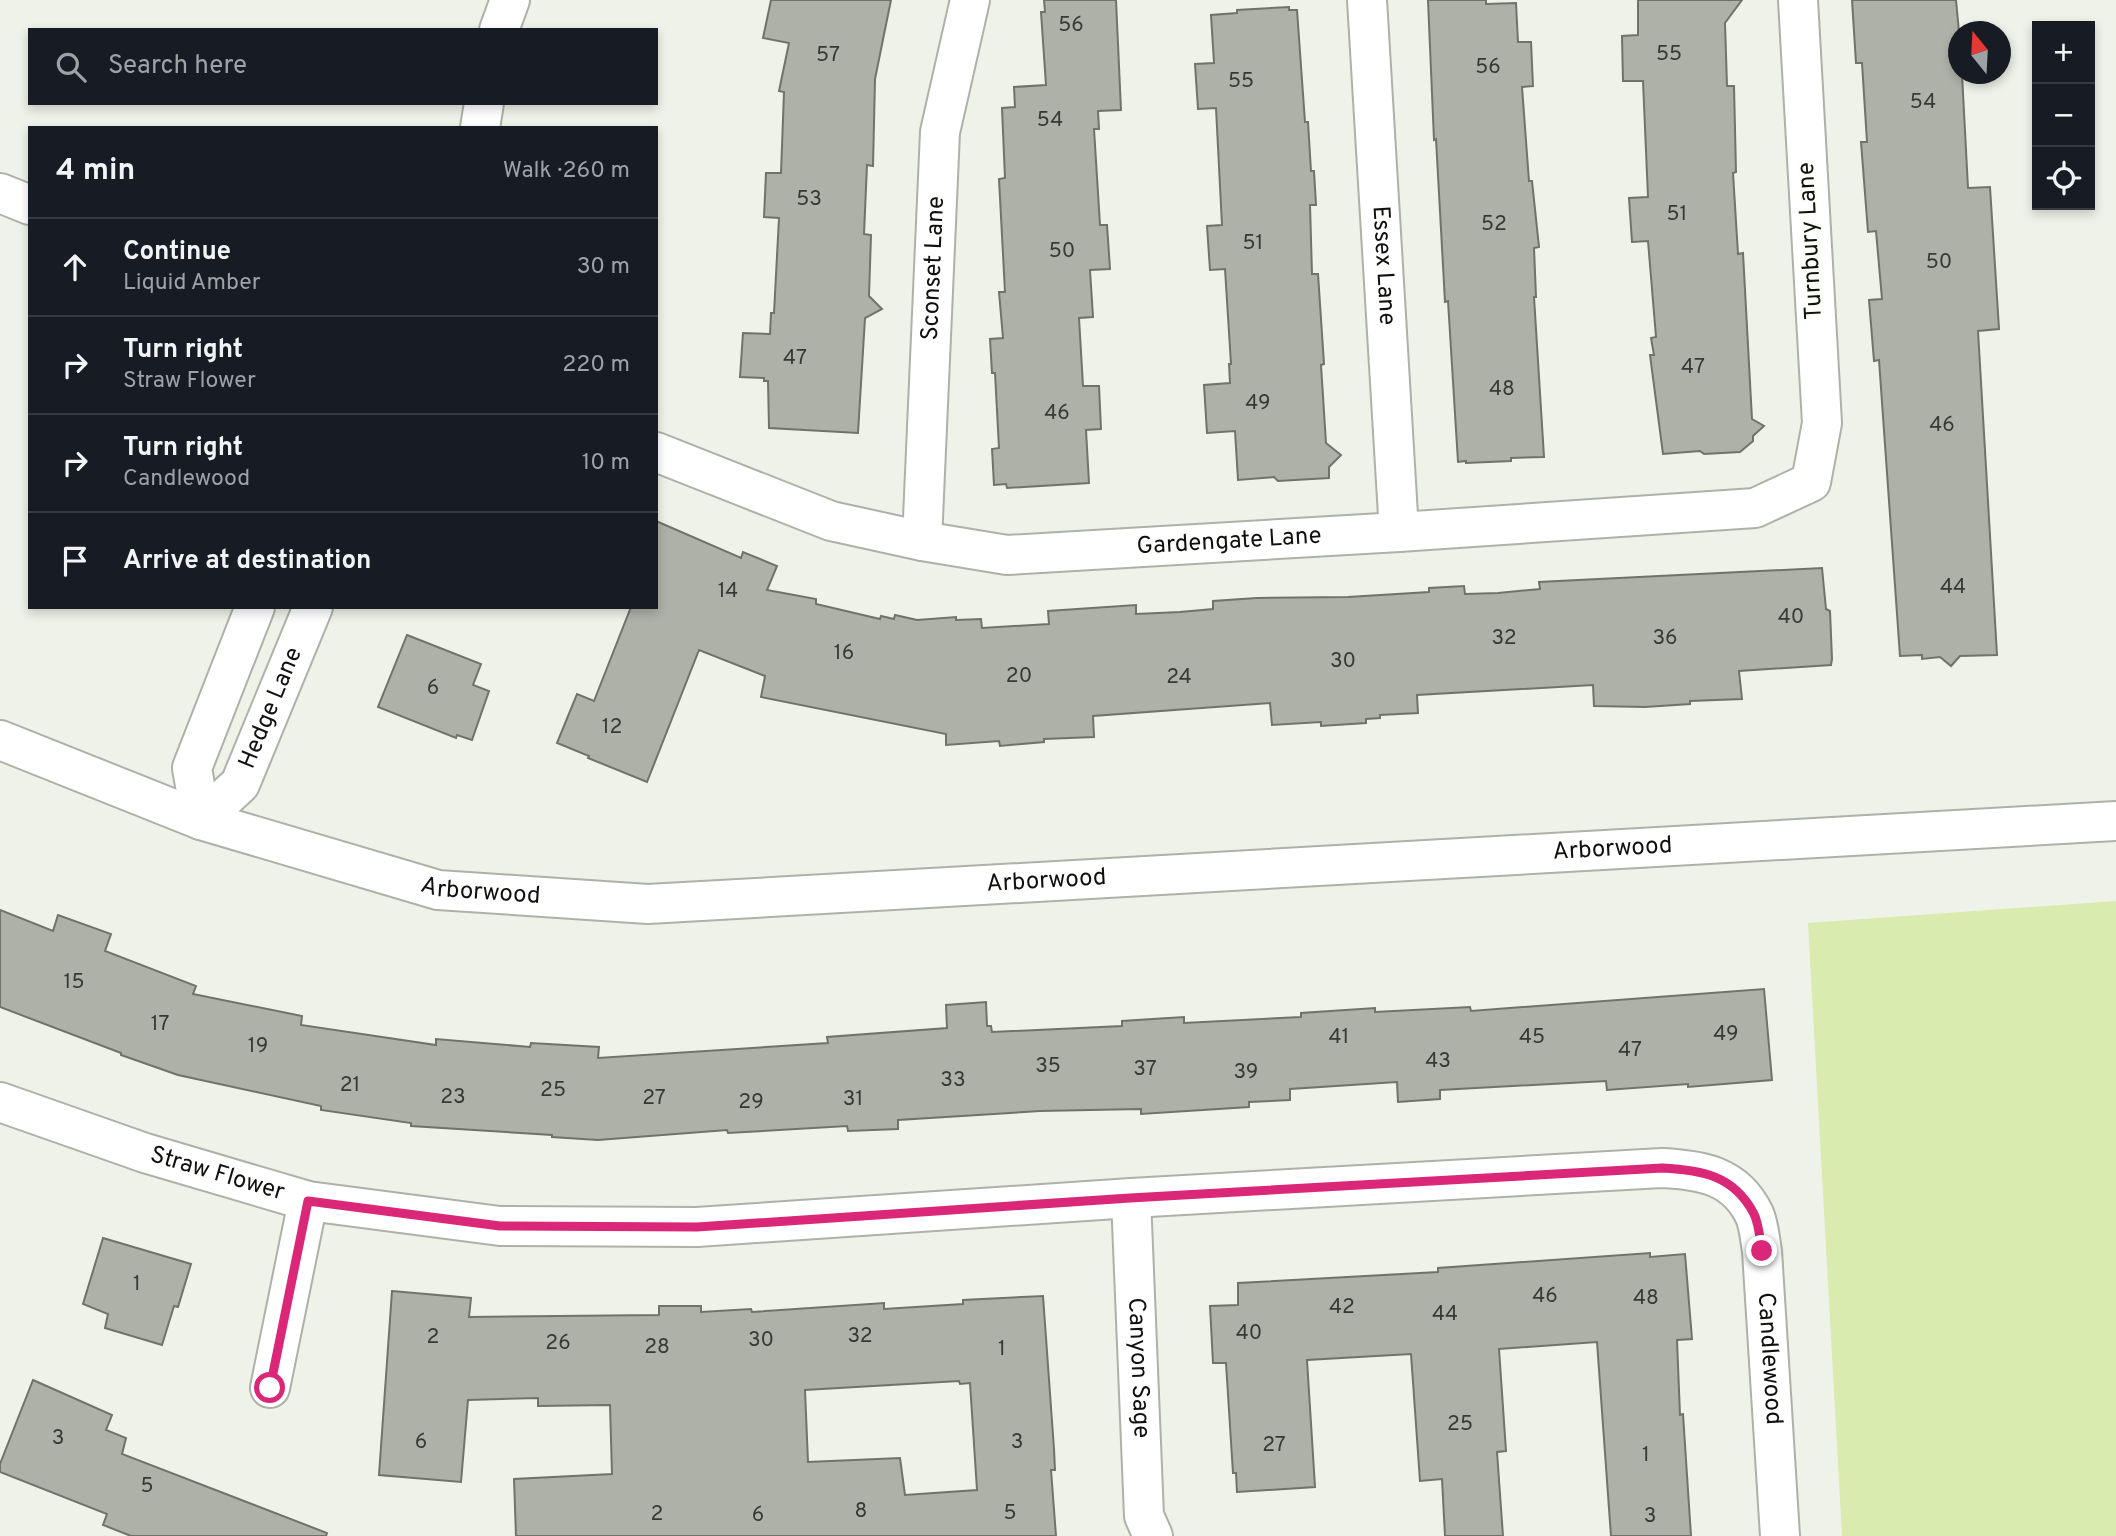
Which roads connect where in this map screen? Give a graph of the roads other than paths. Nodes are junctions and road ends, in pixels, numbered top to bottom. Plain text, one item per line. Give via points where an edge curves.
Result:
1 (510, 0) edge
2 (970, 0) edge
3 (1367, 0) edge
4 (1798, 0) edge
5 (500, 28) edge
6 (484, 105) edge
7 (480, 126) edge
8 (0, 193) edge
9 (28, 204) edge
10 (658, 453) edge
11 (1811, 482) joint
12 (1399, 533) junction
13 (922, 541) junction
14 (254, 609) edge
15 (312, 609) edge
16 (0, 740) edge
17 (201, 820) junction
18 (2116, 821) edge
19 (0, 1102) edge
20 (1737, 1188) joint
21 (1130, 1198) junction
22 (308, 1201) junction
23 (270, 1388) dead end
24 (1153, 1536) edge
25 (1780, 1536) edge

1 - 5 street
2 - 13 street, Sconset Lane via 940,132
3 - 12 street, Essex Lane
4 - 11 street, Turnbury Lane via 1822,423
6 - 7 street
8 - 9 street
10 - 13 street, Gardengate Lane via 831,521
11 - 12 street, Gardengate Lane via 1755,508
12 - 13 street, Gardengate Lane via 1007,555
14 - 17 street, Hedge Lane via 192,768
15 - 17 street, Hedge Lane via 240,784
16 - 17 street, Arborwood
17 - 18 street, Arborwood via 438,890 648,904
19 - 22 street, Straw Flower via 145,1153
20 - 21 street, Straw Flower via 1698,1170 1662,1168
20 - 25 street, Candlewood via 1755,1216 1762,1251
21 - 22 street, Straw Flower via 697,1227 500,1226
21 - 24 street, Canyon Sage via 1144,1516
22 - 23 street

